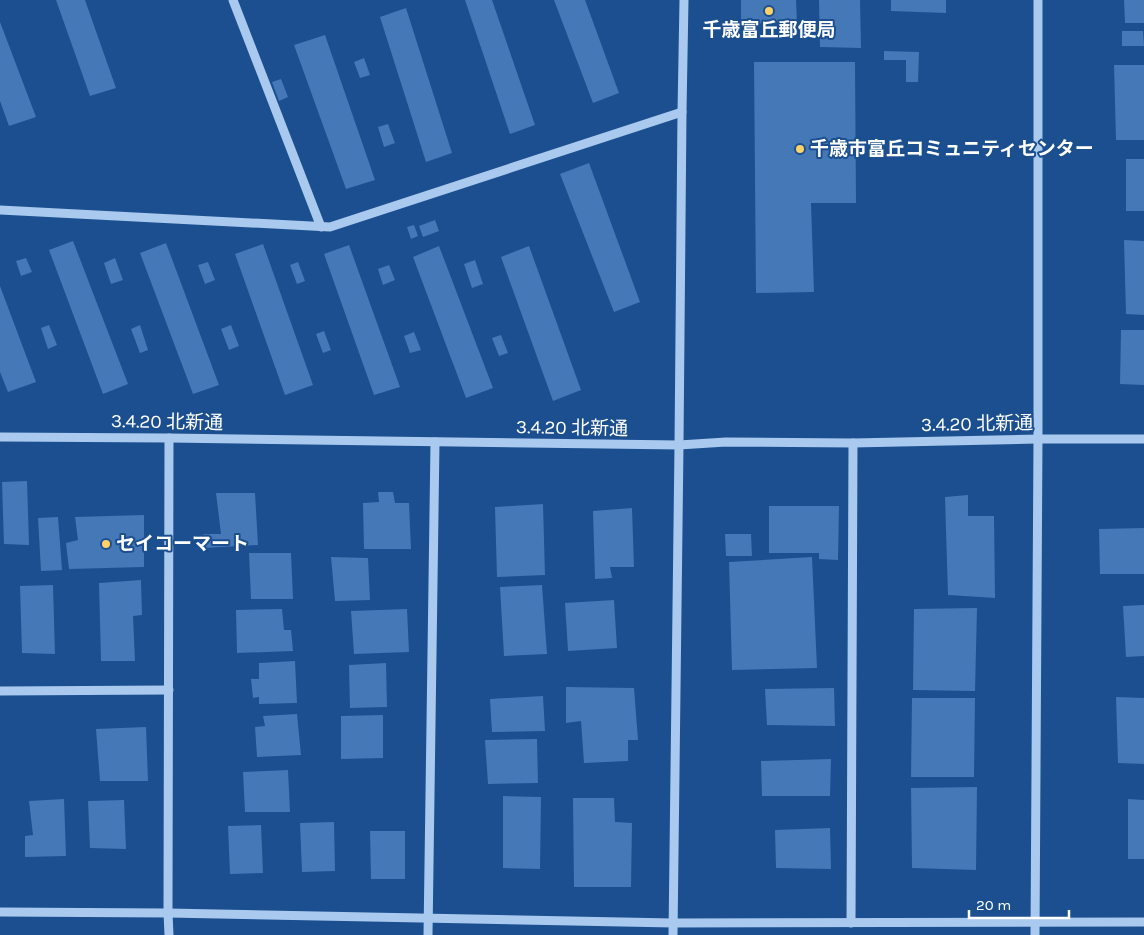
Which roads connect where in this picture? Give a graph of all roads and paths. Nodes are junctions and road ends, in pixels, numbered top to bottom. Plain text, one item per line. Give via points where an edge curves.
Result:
1 (233, 0) edge
2 (684, 0) edge
3 (1038, 0) edge
4 (682, 112) junction
5 (0, 210) edge
6 (321, 227) junction
7 (0, 437) edge
8 (169, 438) junction
9 (1038, 439) junction
10 (1144, 440) edge
11 (435, 442) junction
12 (854, 443) junction
13 (680, 445) junction
14 (169, 690) junction
15 (0, 691) edge
16 (0, 912) edge
17 (168, 913) junction
18 (428, 918) junction
19 (1144, 922) edge
20 (673, 923) junction
21 (851, 923) junction
22 (1035, 923) junction
23 (169, 935) edge
24 (428, 935) edge
25 (673, 935) edge
26 (1035, 935) edge

1 - 6 street
2 - 4 street
3 - 9 street
4 - 6 street via 330,228
4 - 13 street
5 - 6 street
7 - 8 street, 3.4.20 北新通
8 - 11 street, 3.4.20 北新通
8 - 14 street
9 - 10 street, 3.4.20 北新通
9 - 12 street, 3.4.20 北新通
9 - 22 street
11 - 13 street, 3.4.20 北新通
11 - 18 street
12 - 13 street, 3.4.20 北新通
12 - 21 street
13 - 20 street
14 - 15 street
14 - 17 street
16 - 17 street
17 - 18 street
17 - 23 street
18 - 20 street
18 - 24 street
19 - 22 street
20 - 21 street
20 - 25 street
21 - 22 street
22 - 26 street

